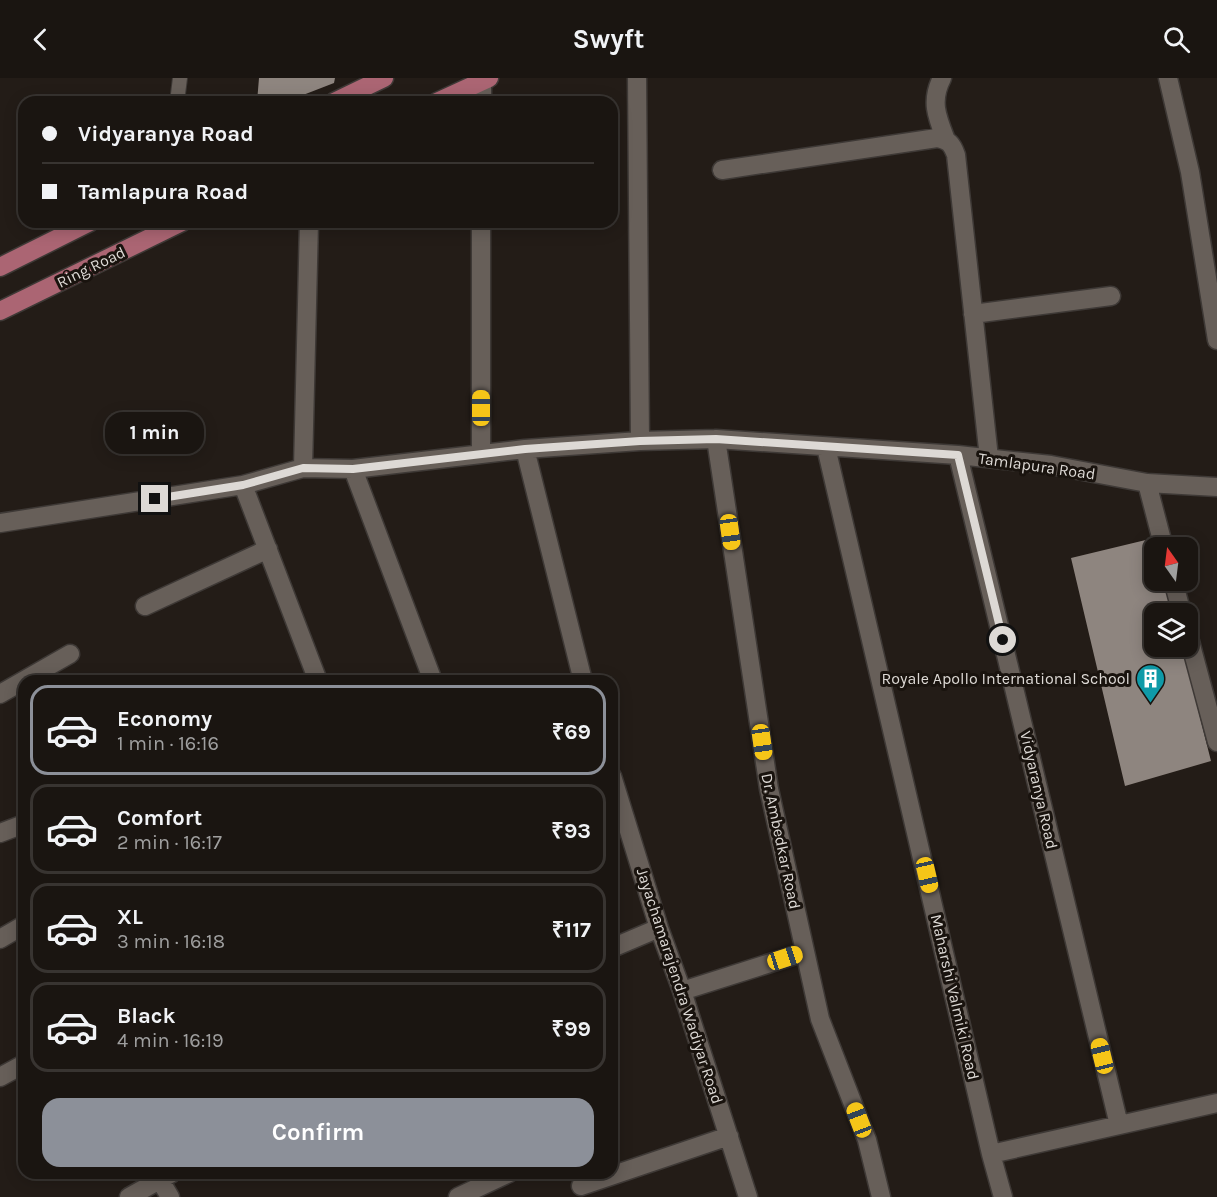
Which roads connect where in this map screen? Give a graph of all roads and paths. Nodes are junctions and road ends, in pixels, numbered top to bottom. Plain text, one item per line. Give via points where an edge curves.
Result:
1 (180, 78) edge
2 (384, 78) edge
3 (637, 78) edge
4 (942, 78) edge
5 (1168, 78) edge
6 (485, 80) edge
7 (351, 86) edge
8 (178, 96) edge
9 (450, 96) edge
10 (483, 96) edge
11 (946, 140) junction
12 (722, 170) dead end
13 (77, 228) edge
14 (170, 228) edge
15 (309, 228) edge
16 (481, 228) edge
17 (2, 264) edge
18 (1111, 296) dead end
19 (0, 311) edge
20 (973, 314) junction
21 (1217, 340) edge
22 (716, 439) junction
23 (640, 441) junction
24 (826, 447) junction
25 (525, 449) junction
26 (481, 454) junction
27 (958, 455) junction
28 (989, 458) junction
29 (303, 468) junction
30 (353, 469) junction
31 (1147, 483) junction
32 (243, 485) junction
33 (1217, 487) edge
34 (0, 522) edge
35 (1161, 537) edge
36 (268, 549) junction
37 (145, 606) dead end
38 (70, 654) dead end
39 (1194, 657) edge
40 (33, 675) edge
41 (316, 675) edge
42 (431, 675) edge
43 (582, 675) edge
44 (18, 684) edge
45 (0, 694) edge
46 (1217, 742) edge
47 (618, 800) edge
48 (18, 826) edge
49 (0, 833) edge
50 (18, 928) edge
51 (659, 928) junction
52 (0, 939) edge
53 (618, 945) edge
54 (805, 952) junction
55 (682, 992) junction
56 (18, 1067) edge
57 (0, 1077) edge
58 (1217, 1104) edge
59 (1119, 1125) junction
60 (729, 1136) junction
61 (991, 1154) junction
62 (618, 1173) edge
63 (162, 1179) edge
64 (166, 1179) edge
65 (496, 1179) edge
66 (599, 1179) edge
67 (581, 1185) edge
68 (129, 1197) edge
69 (170, 1197) edge
70 (458, 1197) edge
71 (748, 1197) edge
72 (881, 1197) edge
73 (1003, 1197) edge

1 - 8 lane
2 - 7 main road
3 - 23 street
4 - 11 street via 935,104
5 - 21 street via 1190,172
6 - 9 main road
6 - 10 street
11 - 12 street via 937,138
11 - 20 street via 956,155
13 - 17 main road
14 - 19 main road, Ring Road
15 - 29 street
16 - 26 street
18 - 20 street
20 - 28 street
22 - 23 street, Tamlapura Road
22 - 24 street, Tamlapura Road
22 - 54 street, Dr. Ambedkar Road via 769,789
23 - 25 street, Tamlapura Road
24 - 27 street, Tamlapura Road
24 - 61 street, Maharshi Valmiki Road
25 - 26 street, Tamlapura Road
25 - 43 street
26 - 30 street, Tamlapura Road
27 - 28 street, Tamlapura Road
27 - 59 street, Vidyaranya Road
28 - 31 street, Tamlapura Road
29 - 30 street, Tamlapura Road
29 - 32 street, Tamlapura Road
30 - 42 street
31 - 33 street, Tamlapura Road
31 - 35 street
32 - 34 street, Tamlapura Road
32 - 36 street
36 - 37 street
36 - 41 street
38 - 40 street
39 - 46 street
44 - 45 street
47 - 51 street, Jayachamarajendra Wadiyar Road
48 - 49 street
50 - 52 street
51 - 53 street
51 - 55 street, Jayachamarajendra Wadiyar Road
54 - 55 street
54 - 72 street, Dr. Ambedkar Road via 820,1019 867,1140
55 - 60 street, Jayachamarajendra Wadiyar Road
56 - 57 street
58 - 59 street
59 - 61 street
60 - 62 street
60 - 71 street, Jayachamarajendra Wadiyar Road
61 - 73 street, Maharshi Valmiki Road
63 - 68 street
64 - 69 street
65 - 70 street
66 - 67 street

